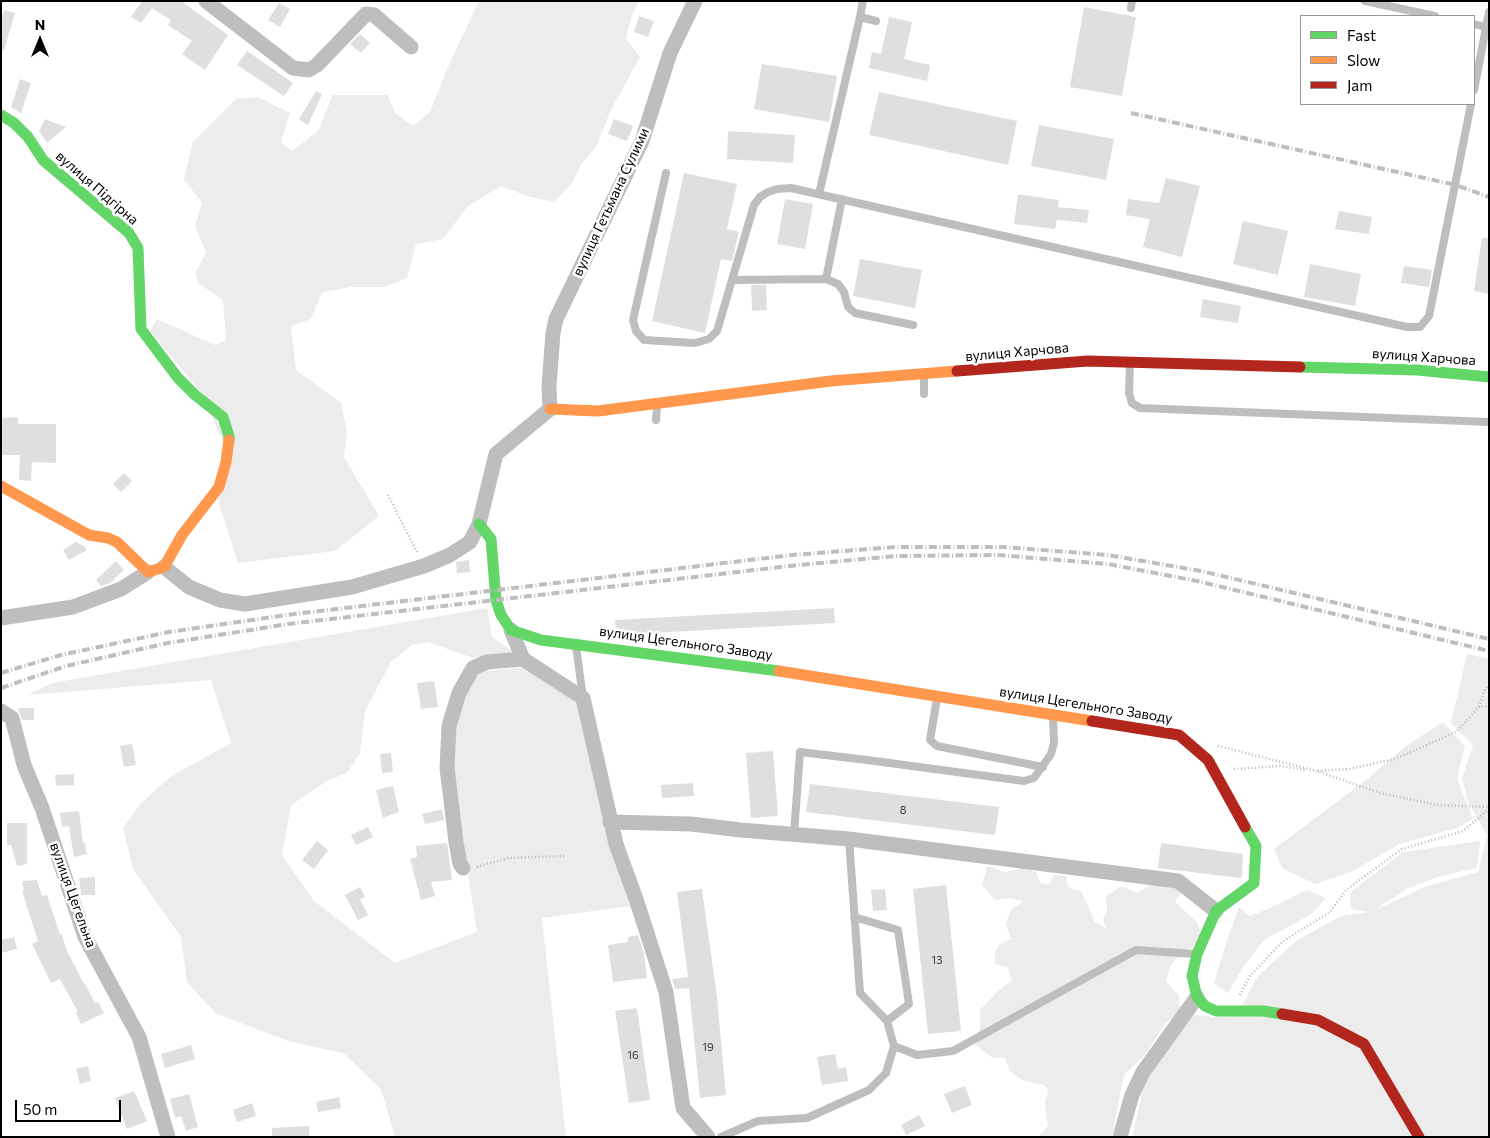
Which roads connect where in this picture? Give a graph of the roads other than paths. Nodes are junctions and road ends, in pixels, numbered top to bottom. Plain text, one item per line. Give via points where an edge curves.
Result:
1 (206, 1) edge
2 (696, 1) edge
3 (863, 1) edge
4 (1365, 1) edge
5 (1489, 12) edge
6 (1430, 15) edge
7 (860, 17) junction
8 (876, 21) dead end
9 (1487, 27) edge
10 (411, 47) dead end
11 (1475, 85) edge
12 (1471, 105) edge
13 (1, 115) edge
14 (666, 173) dead end
15 (819, 194) junction
16 (842, 199) junction
17 (826, 279) junction
18 (733, 280) junction
19 (913, 325) dead end
20 (1130, 362) junction
21 (924, 374) junction
22 (1489, 377) edge
23 (924, 394) dead end
24 (657, 404) junction
25 (550, 408) junction
26 (656, 420) dead end
27 (1489, 422) edge
28 (1, 486) edge
29 (479, 524) junction
30 (164, 567) junction
31 (148, 572) junction
32 (1, 618) edge
33 (511, 630) junction
34 (575, 644) junction
35 (523, 659) junction
36 (938, 696) junction
37 (584, 698) junction
38 (1, 711) edge
39 (1053, 716) junction
40 (1043, 767) junction
41 (610, 822) junction
42 (794, 834) junction
43 (849, 839) junction
44 (463, 868) road end
45 (1216, 911) junction
46 (854, 917) junction
47 (1198, 954) junction
48 (1197, 996) junction
49 (887, 1021) junction
50 (894, 1046) junction
51 (168, 1137) edge
52 (708, 1137) edge
53 (721, 1137) edge
54 (1120, 1137) edge
55 (1419, 1137) edge

1 - 10 street via 293,68 309,70 318,65 366,14 374,15
2 - 25 street, вулиця Гетьмана Сулими via 670,53 642,141 556,319
3 - 7 lane
4 - 6 lane
5 - 9 lane
7 - 8 lane
7 - 15 lane
9 - 11 lane
12 - 16 lane via 1429,316 1420,327 1407,327
13 - 30 street, вулиця Підгірна via 28,137 43,160 129,233 138,248 141,329 178,378 223,417 229,436 219,487 182,535
14 - 18 lane via 633,320 636,332 644,340 695,343 708,339 717,332
15 - 16 lane
15 - 18 lane via 791,188 777,189 760,196 754,205
16 - 17 lane
17 - 18 lane
17 - 19 lane via 838,284 855,313
20 - 21 street, вулиця Харчова via 1088,361
20 - 22 street, вулиця Харчова via 1417,370
20 - 27 lane via 1132,403 1140,408
21 - 23 lane
21 - 24 street, вулиця Харчова
24 - 25 street, вулиця Харчова via 598,411
24 - 26 lane
25 - 29 street via 496,454
28 - 31 street via 89,535 117,542
29 - 30 street via 470,542 424,566 352,587 245,604 220,600 189,587
29 - 33 street via 491,539 496,600 501,616
30 - 31 street
31 - 32 street via 121,589 73,607
33 - 34 street, вулиця Цегельного Заводу via 541,640
33 - 35 street
34 - 36 street, вулиця Цегельного Заводу via 804,674
34 - 37 lane
35 - 37 street
35 - 44 street via 487,662 474,668 459,693 449,726 447,768 456,842
36 - 39 street, вулиця Цегельного Заводу
36 - 40 lane via 930,740 937,746
37 - 41 street
38 - 51 street, вулиця Цегельна via 12,718 24,765 42,808 85,936 139,1037
39 - 40 lane via 1054,743
39 - 45 street, вулиця Цегельного Заводу via 1179,735 1208,760 1256,846 1254,883
40 - 42 lane via 1034,778 1024,782 800,752
41 - 42 street via 691,824
41 - 52 street via 666,992 684,1108
42 - 43 street
43 - 45 street via 1178,881
43 - 46 lane
45 - 47 street
46 - 49 lane via 860,993
46 - 49 lane via 898,930 909,1004
47 - 48 street via 1192,976
47 - 50 lane via 1136,950 953,1051 917,1055
48 - 54 street via 1143,1072 1132,1095
48 - 55 street via 1205,1006 1216,1011 1263,1012 1318,1020 1364,1044
49 - 50 lane
50 - 53 lane via 886,1073 869,1090 807,1118 758,1122

